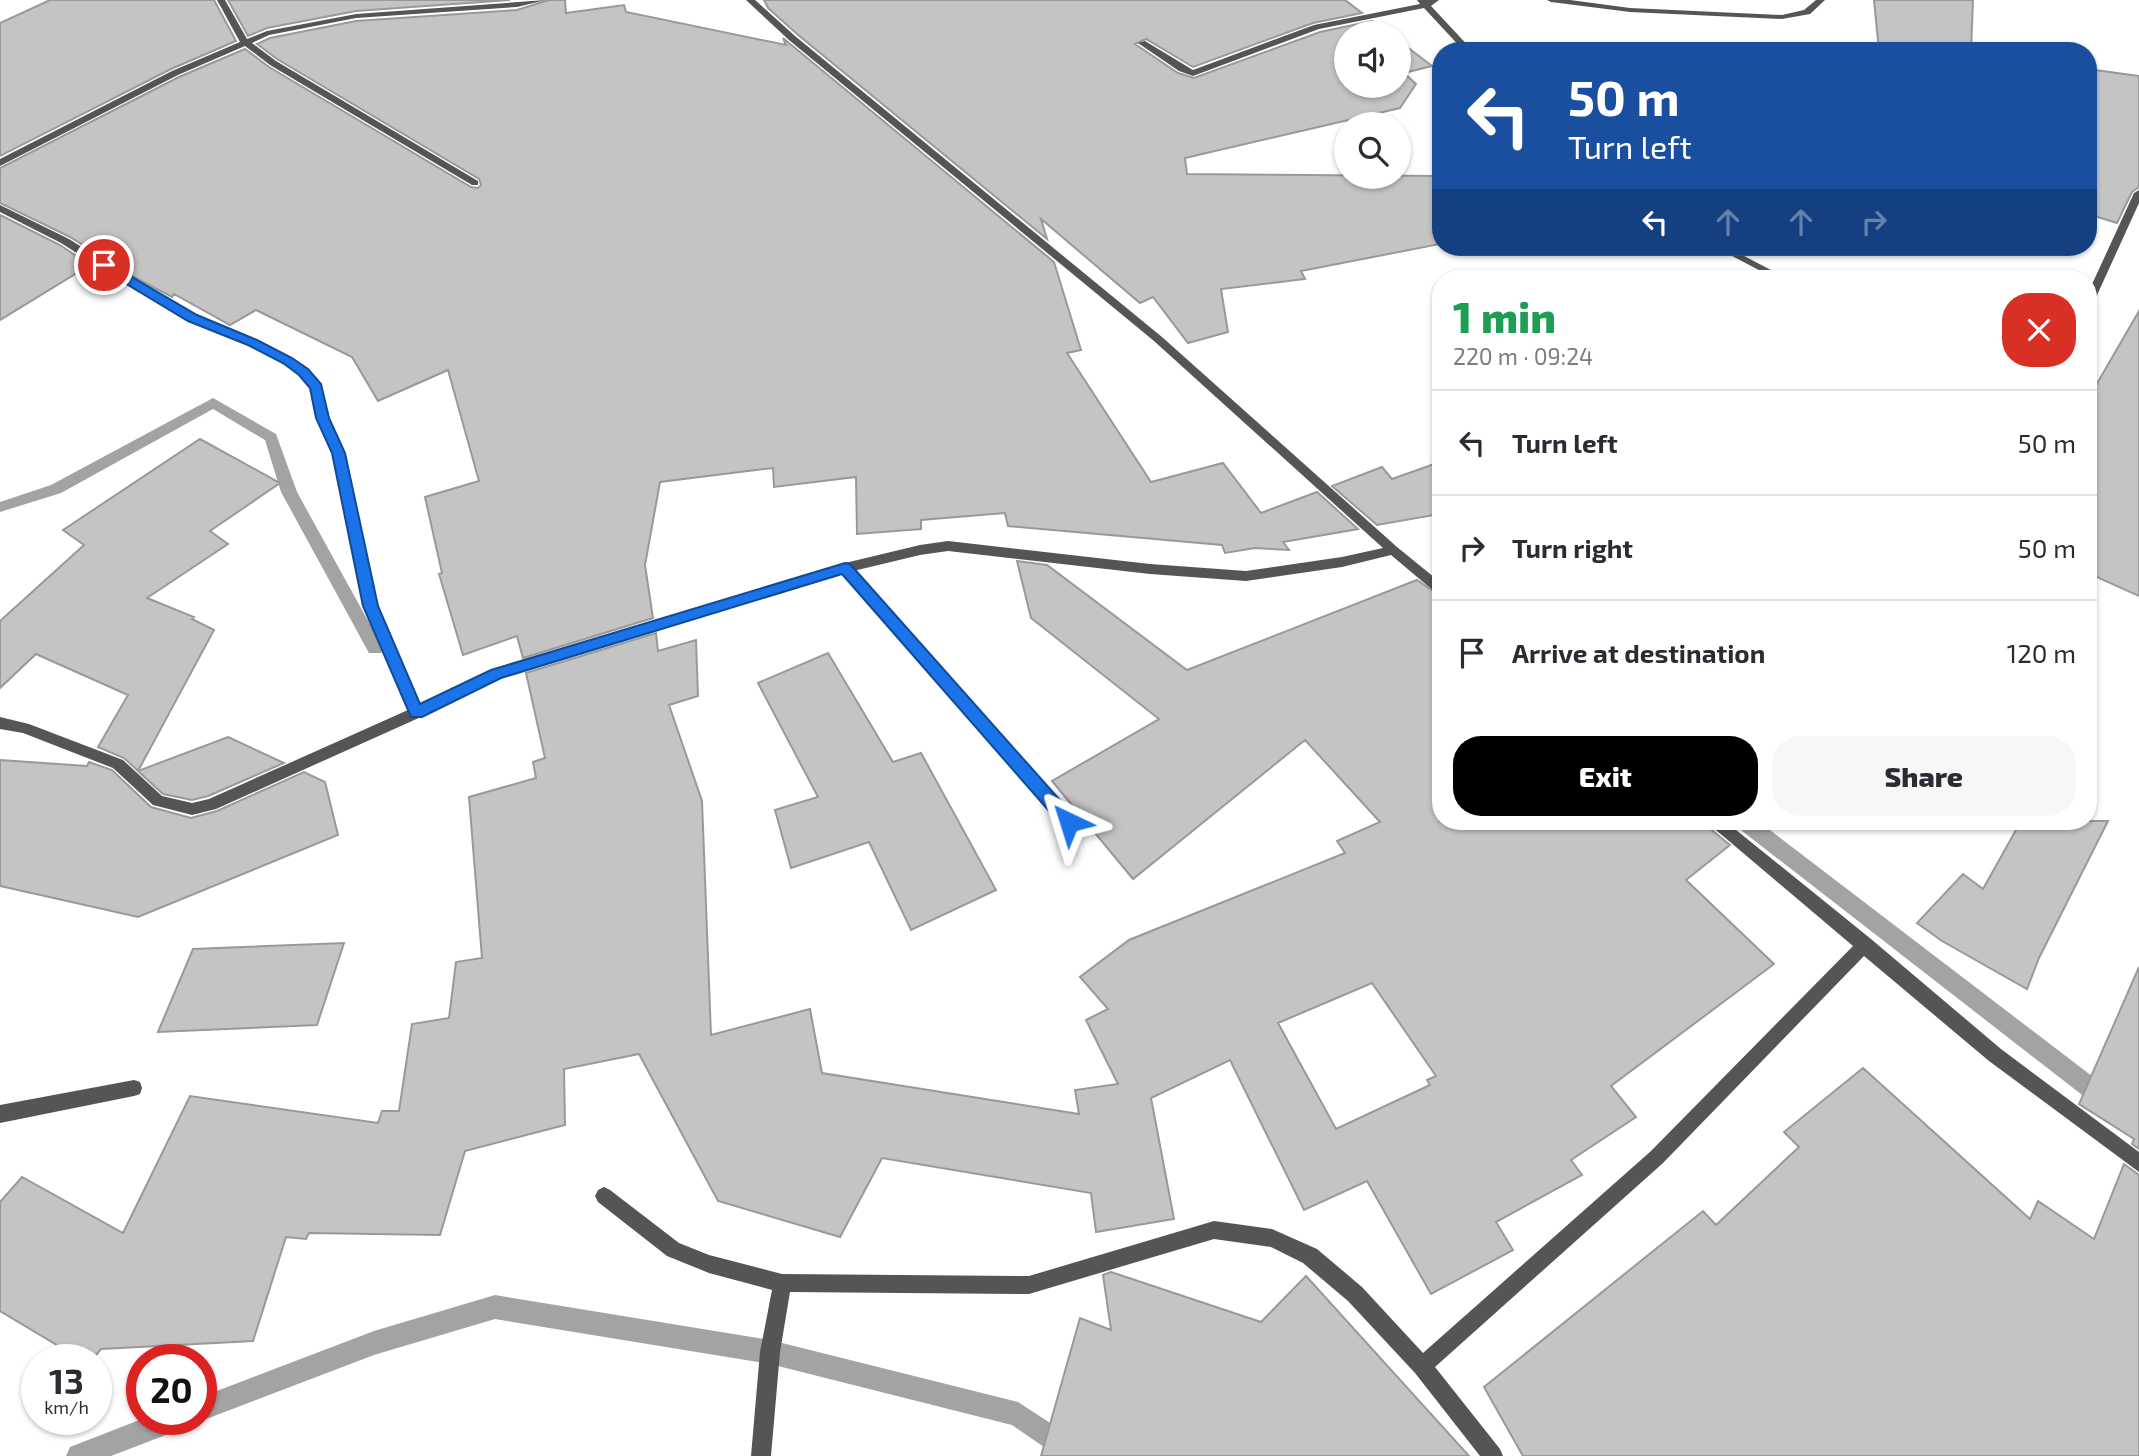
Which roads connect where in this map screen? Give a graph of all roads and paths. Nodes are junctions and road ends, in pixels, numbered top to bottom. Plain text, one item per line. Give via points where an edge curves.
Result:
1 (221, 0) edge
2 (542, 0) edge
3 (750, 0) edge
4 (1551, 0) edge
5 (1821, 0) edge
6 (1427, 2) edge
7 (244, 41) junction
8 (1461, 42) edge
9 (1142, 43) dead end
10 (0, 163) edge
11 (475, 183) dead end
12 (2139, 193) edge
13 (0, 208) edge
14 (1738, 256) edge
15 (1765, 270) edge
16 (2097, 284) edge
17 (1393, 550) junction
18 (845, 568) junction
19 (1432, 582) edge
20 (416, 713) junction
21 (0, 723) edge
22 (1069, 822) dead end
23 (1726, 830) edge
24 (1865, 944) junction
25 (134, 1088) dead end
26 (0, 1114) edge
27 (2139, 1163) edge
28 (604, 1196) dead end
29 (782, 1283) junction
30 (1422, 1366) junction
31 (761, 1456) edge
32 (1493, 1456) edge

1 - 7 street
2 - 7 street via 356,16
3 - 17 street via 1158,339
4 - 5 street via 1641,11 1783,17 1807,12
6 - 8 street
6 - 9 street via 1295,34 1192,73
7 - 10 street
7 - 11 street via 273,63
12 - 16 street
13 - 20 street via 65,241 192,318 252,342 304,372 316,387 323,418 339,453 371,606
14 - 15 street
17 - 18 street via 1246,576 948,546
17 - 19 street
18 - 20 street via 496,674
18 - 22 street
20 - 21 street via 211,805 192,809 158,801 118,764
23 - 24 street
24 - 27 street via 1996,1055
24 - 30 street via 1657,1157
25 - 26 street
28 - 29 street via 673,1250
29 - 30 street via 1029,1285 1214,1230 1272,1238 1310,1256 1355,1294
29 - 31 street
30 - 32 street

